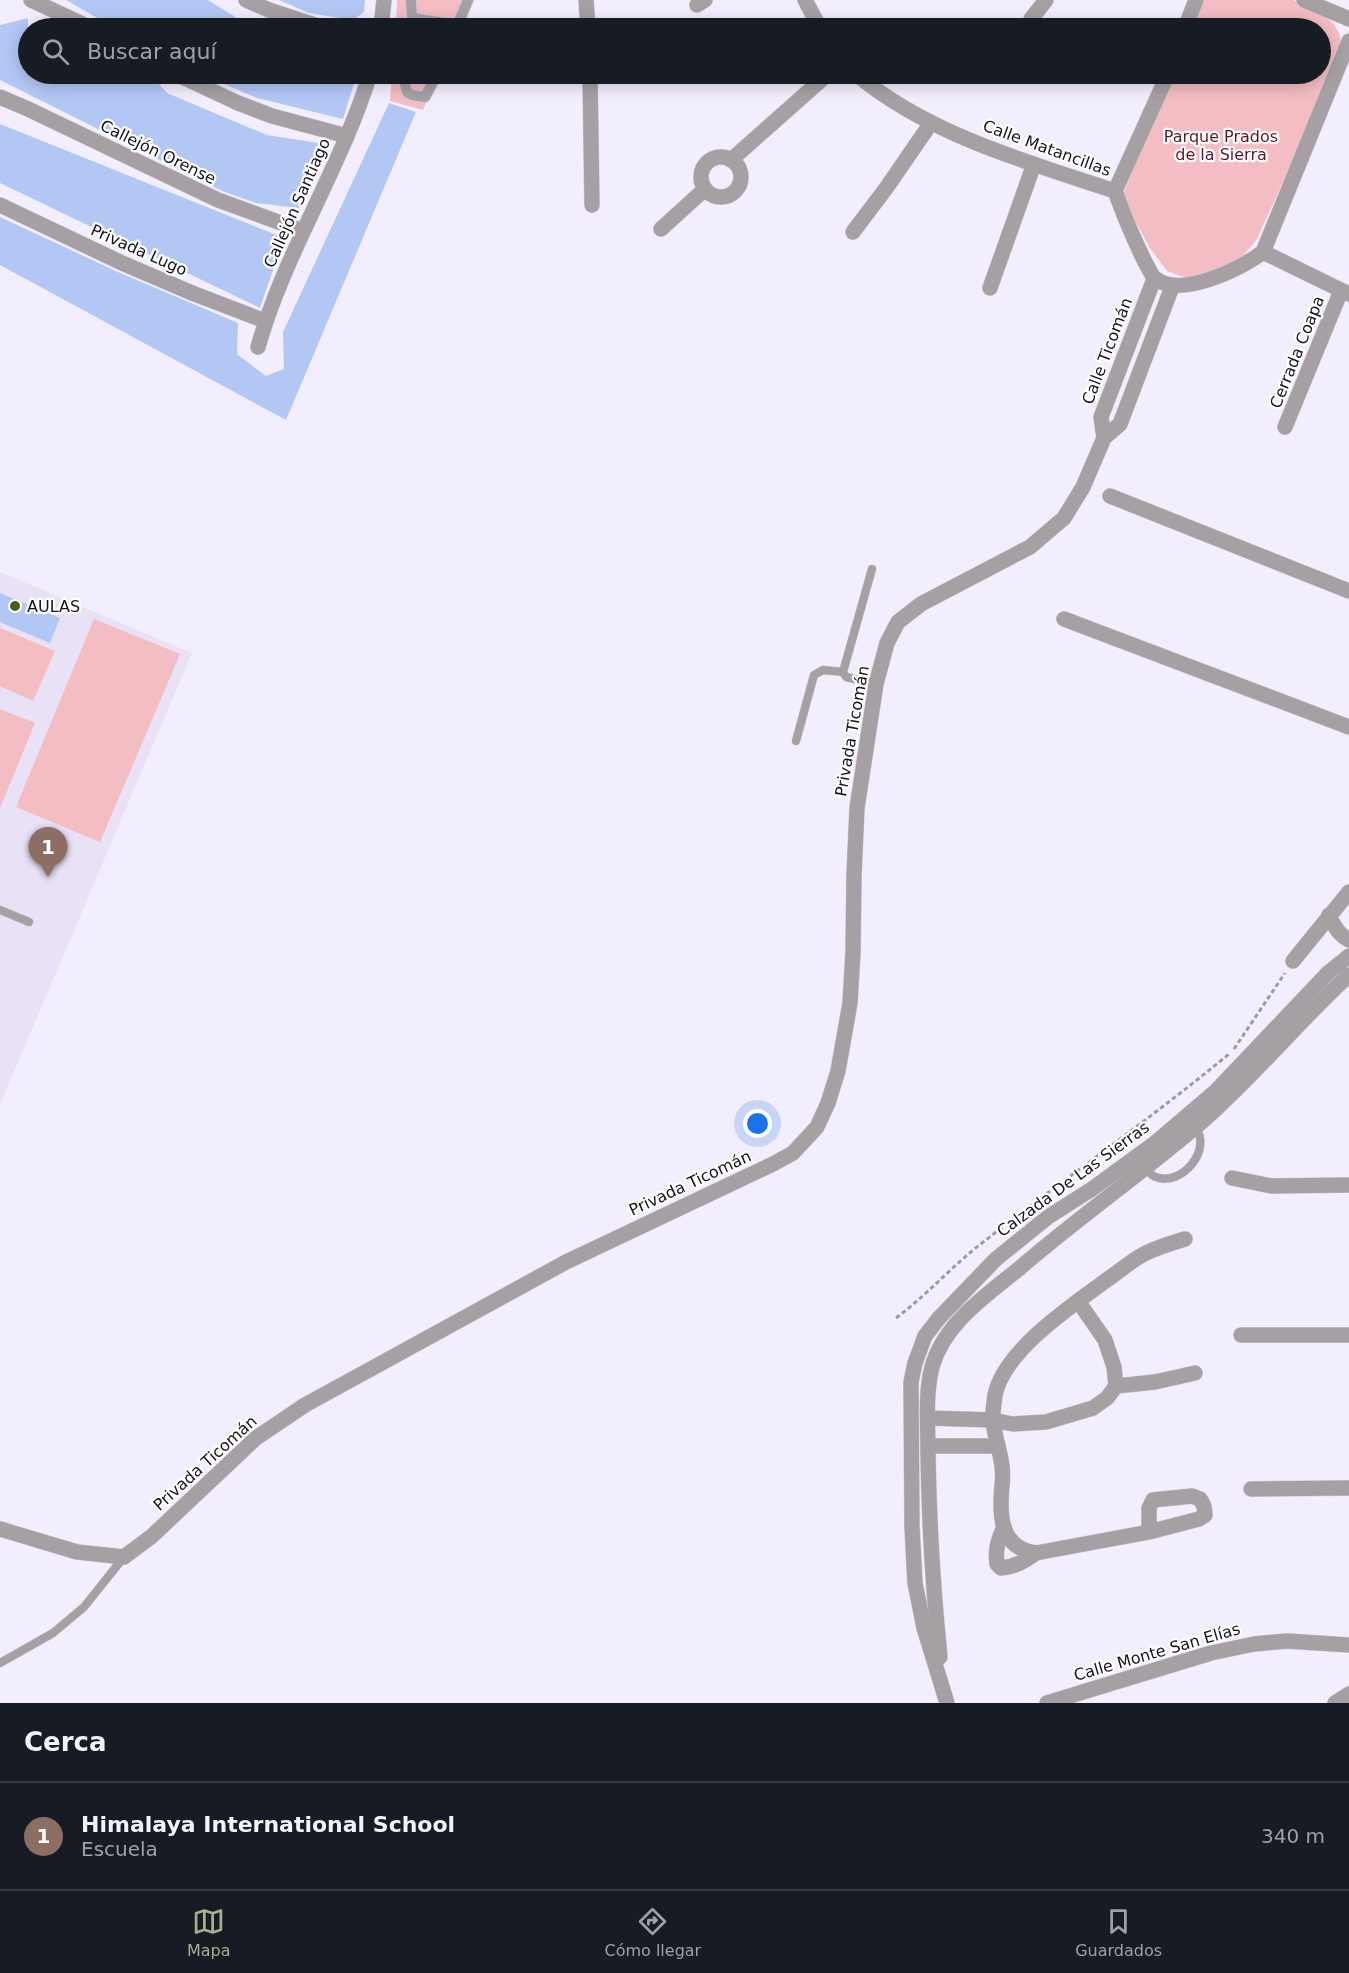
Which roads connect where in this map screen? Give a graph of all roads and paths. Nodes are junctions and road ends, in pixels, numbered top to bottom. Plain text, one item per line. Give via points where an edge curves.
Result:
1 (31, 0) edge
2 (246, 0) edge
3 (384, 0) edge
4 (411, 0) edge
5 (468, 0) edge
6 (586, 0) edge
7 (805, 0) edge
8 (1046, 0) edge
9 (1196, 0) edge
10 (1304, 0) edge
11 (70, 18) edge
12 (294, 18) edge
13 (382, 18) edge
14 (412, 18) edge
15 (461, 18) edge
16 (587, 18) edge
17 (815, 18) edge
18 (1032, 18) edge
19 (1189, 18) edge
20 (1349, 19) edge
21 (1349, 41) edge
22 (197, 84) edge
23 (366, 84) edge
24 (405, 84) edge
25 (432, 84) edge
26 (590, 84) edge
27 (817, 84) edge
28 (868, 84) edge
29 (1163, 84) edge
30 (0, 97) edge
31 (931, 123) junction
32 (347, 136) junction
33 (731, 160) junction
34 (1034, 164) junction
35 (705, 189) junction
36 (1115, 191) junction
37 (592, 204) dead end
38 (0, 205) edge
39 (661, 229) dead end
40 (303, 231) junction
41 (853, 232) dead end
42 (1263, 252) junction
43 (1154, 279) junction
44 (1172, 287) junction
45 (990, 288) dead end
46 (1345, 293) edge
47 (265, 321) junction
48 (258, 347) dead end
49 (1286, 427) dead end
50 (1104, 438) junction
51 (1110, 496) dead end
52 (1030, 547) joint
53 (872, 569) dead end
54 (1349, 591) edge
55 (1064, 619) dead end
56 (843, 672) junction
57 (876, 684) junction
58 (1349, 727) edge
59 (796, 741) dead end
60 (1349, 892) edge
61 (0, 910) edge
62 (1329, 915) junction
63 (29, 922) dead end
64 (1349, 940) edge
65 (1349, 956) edge
66 (1293, 962) joint
67 (1349, 975) edge
68 (1195, 1127) junction
69 (1145, 1168) junction
70 (1232, 1178) dead end
71 (1349, 1185) edge
72 (1185, 1239) dead end
73 (1078, 1301) junction
74 (896, 1318) dead end
75 (1241, 1335) dead end
76 (1349, 1335) edge
77 (1195, 1372) dead end
78 (1116, 1386) junction
79 (928, 1418) junction
80 (993, 1420) junction
81 (928, 1446) junction
82 (998, 1446) junction
83 (1349, 1488) edge
84 (1251, 1489) dead end
85 (1004, 1527) junction
86 (0, 1529) edge
87 (1149, 1532) dead end
88 (1036, 1553) junction
89 (124, 1557) junction
90 (931, 1627) junction
91 (1349, 1645) edge
92 (0, 1663) edge
93 (1349, 1694) edge
94 (946, 1696) edge
95 (1047, 1703) edge
96 (1335, 1703) edge

1 - 11 street
2 - 12 street
3 - 13 street
4 - 14 street
5 - 15 street
6 - 16 street
7 - 17 street
8 - 18 street
9 - 19 street
10 - 20 street
21 - 42 street
22 - 32 street via 272,116
23 - 32 street, Callejón Santiago
24 - 25 street via 407,92 425,97
26 - 37 street
27 - 33 street
28 - 31 street, Calle Matancillas
29 - 36 street
30 - 40 street, Callejón Orense via 218,200
31 - 34 street, Calle Matancillas
31 - 41 street
32 - 40 street, Callejón Santiago
33 - 35 street via 724,157 709,161 701,174
33 - 35 street via 741,172 738,188 726,197
34 - 36 street, Calle Matancillas
34 - 45 street
35 - 39 street
36 - 43 street, Calle Matancillas
38 - 47 street, Privada Lugo via 122,263
40 - 47 street, Callejón Santiago
42 - 44 street via 1232,272
42 - 46 street
43 - 44 street
43 - 50 street, Calle Ticomán via 1101,417
44 - 50 street, Calle Ticomán via 1120,424
46 - 49 street, Cerrada Coapa
47 - 48 street, Callejón Santiago
50 - 52 street, Calle Ticomán via 1083,487 1064,518
51 - 54 street
52 - 57 street, Privada Ticomán via 921,604 898,622 887,643
53 - 56 lane
55 - 58 street
56 - 57 lane via 846,677
56 - 59 lane via 823,670 814,675
57 - 89 street, Privada Ticomán via 857,808 850,1003 838,1071 817,1127 793,1153 773,1164 566,1262 305,1405 256,1438 152,1536
60 - 62 street
61 - 63 lane
62 - 64 street via 1333,926
62 - 66 street
65 - 90 street, Calzada De Las Sierras via 1328,973 1216,1091 1155,1143 1023,1235 960,1294 926,1336 911,1382 910,1414 915,1582
66 - 74 path via 1232,1051 1183,1093 980,1244
67 - 68 street, Calzada De Las Sierras
68 - 69 street, Calzada De Las Sierras
68 - 69 lane via 1201,1145 1190,1167 1168,1178 1155,1177
69 - 79 street, Calzada De Las Sierras via 1068,1226 960,1318 943,1341 932,1366
70 - 71 street via 1270,1186
72 - 73 street via 1145,1253
73 - 78 street via 1105,1340
73 - 80 street via 1017,1355 996,1391
75 - 76 street
77 - 78 street
78 - 80 street via 1093,1408 1046,1422
79 - 80 street
79 - 81 street, Calzada De Las Sierras
80 - 82 street
81 - 82 street
81 - 90 street, Calzada De Las Sierras
82 - 85 street via 1004,1470
83 - 84 street
85 - 88 street via 1016,1546
85 - 88 street via 996,1554 1001,1568 1009,1568
86 - 89 street via 77,1552
87 - 88 street
89 - 92 lane via 84,1607 53,1633
90 - 94 street, Calzada De Las Sierras
91 - 95 street, Calle Monte San Elías via 1287,1641 1254,1644 1211,1653
93 - 96 street

